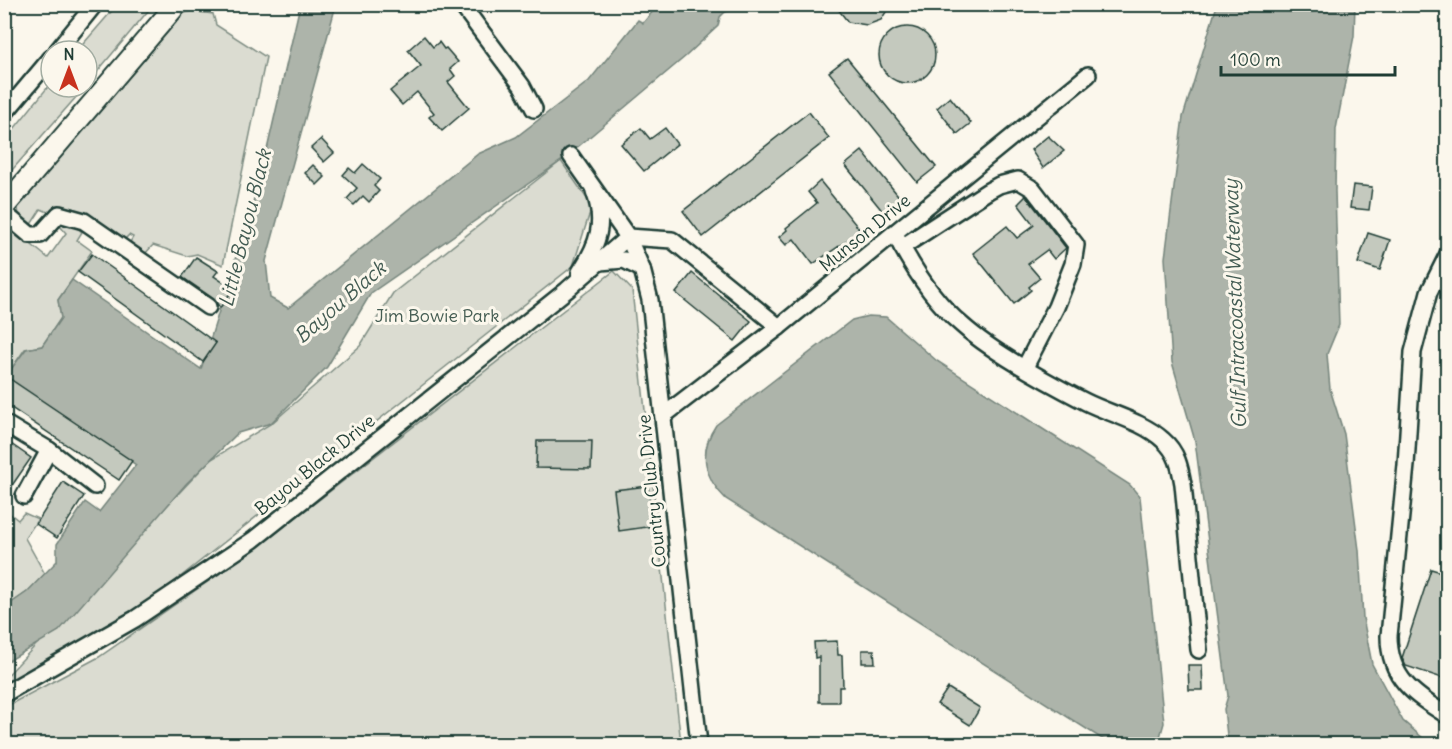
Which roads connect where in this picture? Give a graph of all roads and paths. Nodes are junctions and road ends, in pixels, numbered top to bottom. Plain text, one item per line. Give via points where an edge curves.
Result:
1 (95, 4) edge
2 (177, 4) edge
3 (461, 4) edge
4 (67, 39) edge
5 (39, 72) edge
6 (1088, 75) dead end
7 (534, 109) dead end
8 (4, 114) edge
9 (571, 156) dead end
10 (590, 183) junction
11 (5, 206) edge
12 (628, 237) junction
13 (898, 241) junction
14 (1448, 254) edge
15 (600, 262) junction
16 (642, 269) junction
17 (567, 290) junction
18 (208, 307) dead end
19 (779, 327) junction
20 (1025, 367) junction
21 (663, 416) junction
22 (4, 423) edge
23 (49, 450) junction
24 (95, 486) dead end
25 (24, 496) dead end
26 (1199, 650) dead end
27 (4, 694) edge
28 (1448, 716) edge
29 (699, 744) edge

1 - 4 street
2 - 11 main road
3 - 7 street via 522,86
5 - 8 street
6 - 13 street, Munson Drive
9 - 10 street, Country Club Drive
10 - 12 street, Country Club Drive
10 - 17 street via 599,210 595,250
11 - 18 street via 30,235 40,235 58,214 84,221
12 - 15 street, Bayou Black Drive
12 - 16 street, Country Club Drive
12 - 19 street via 672,240
13 - 19 street, Munson Drive
13 - 20 street via 923,282 961,325
13 - 20 street via 999,185 1018,180 1033,189 1074,240 1076,252 1056,307
14 - 28 street via 1429,292 1413,352 1389,655 1396,671 1419,698
15 - 16 street via 624,260
15 - 17 street, Bayou Black Drive
16 - 21 street, Country Club Drive via 650,300
17 - 27 street, Bayou Black Drive via 245,546 135,619
19 - 21 street, Munson Drive
20 - 26 street via 1152,432 1176,457 1183,484
21 - 29 street, Country Club Drive
22 - 23 street
23 - 24 street
23 - 25 street

